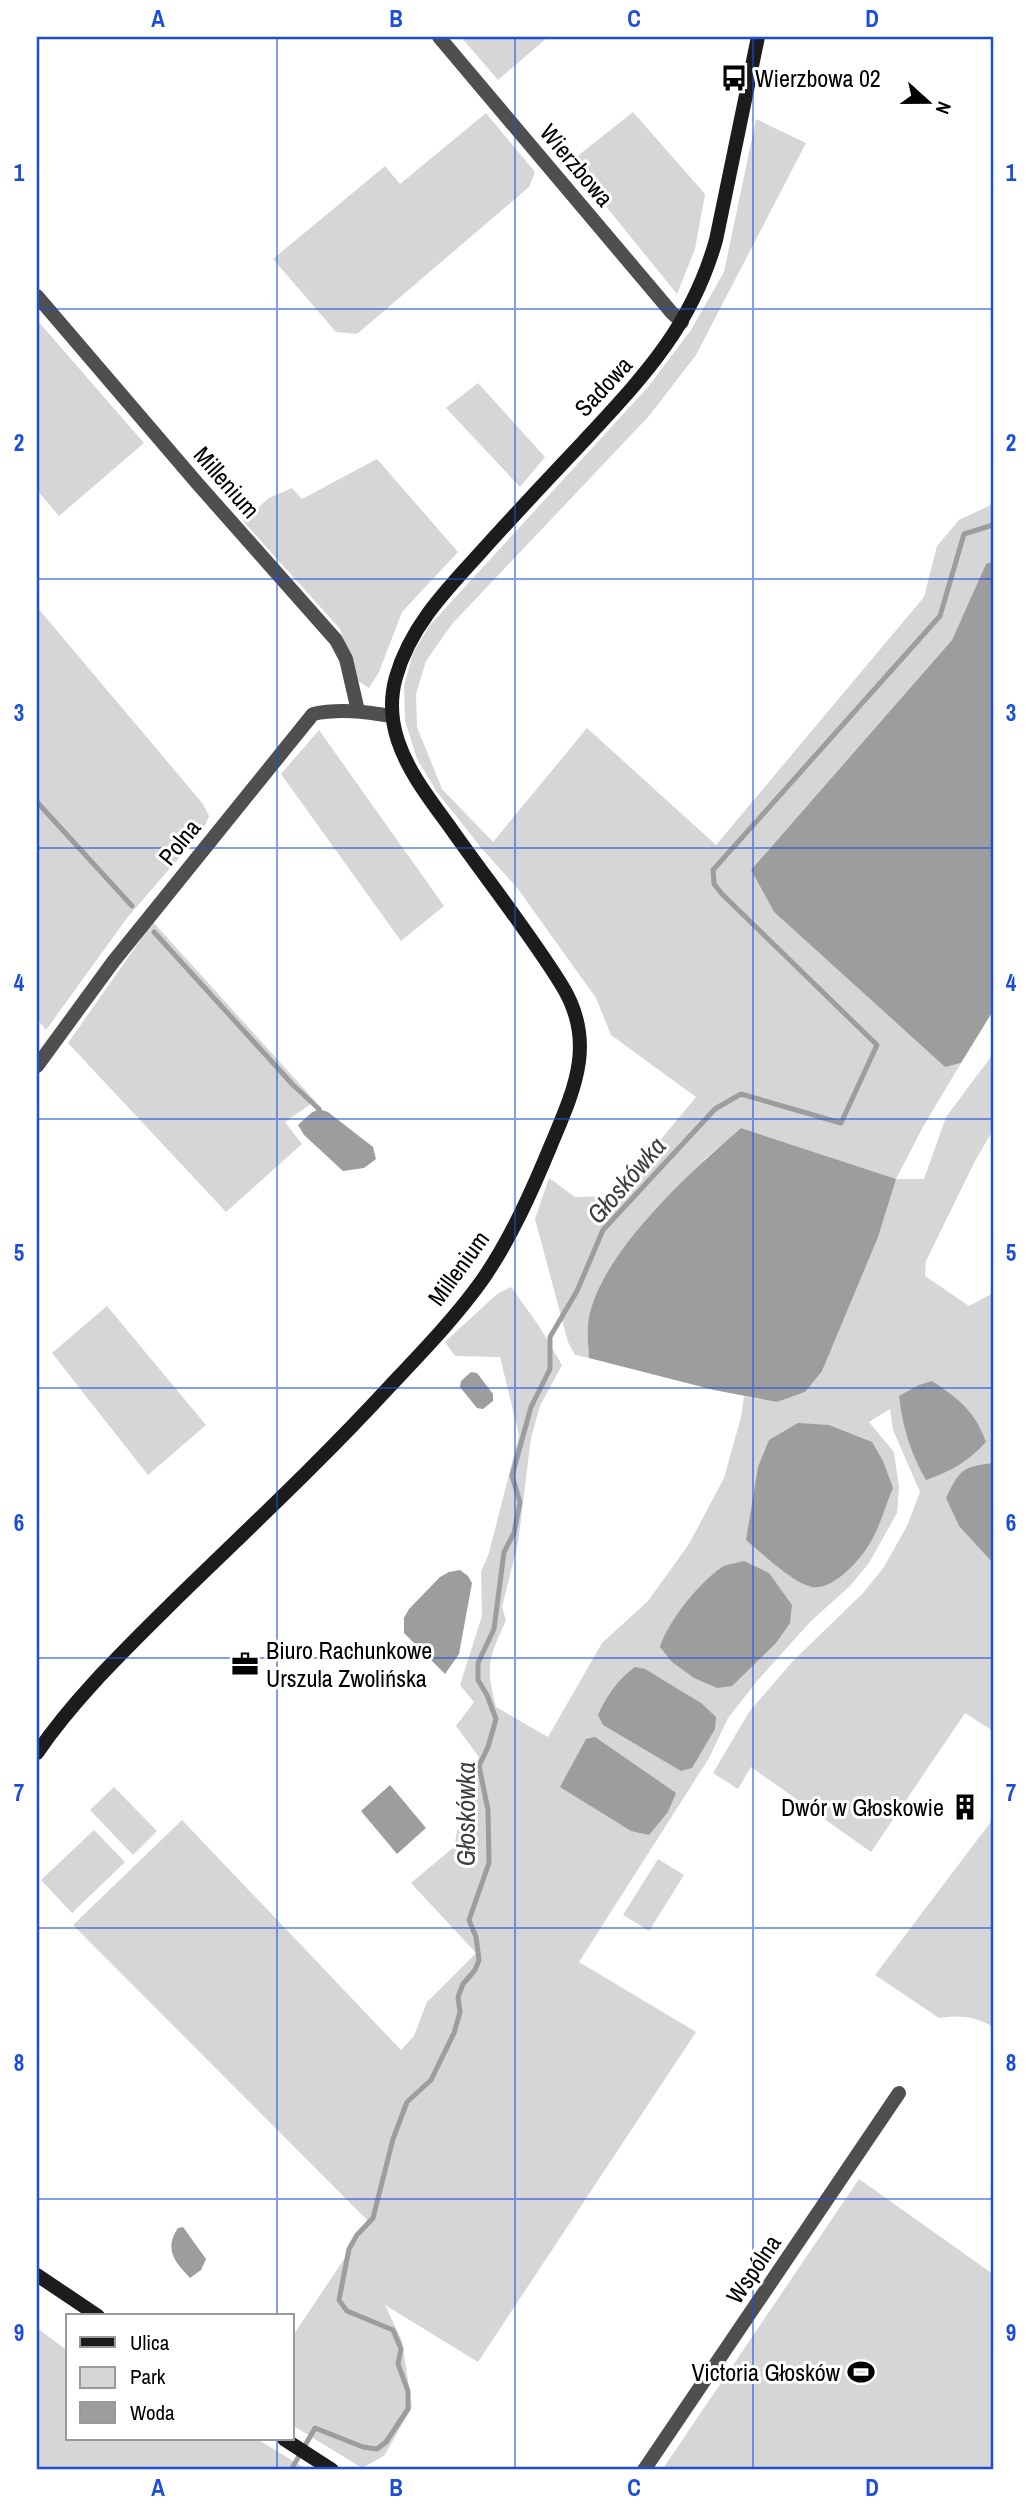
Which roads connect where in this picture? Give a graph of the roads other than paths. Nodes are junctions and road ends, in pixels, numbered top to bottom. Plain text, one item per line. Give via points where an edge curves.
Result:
1 (439, 37) edge
2 (758, 37) edge
3 (37, 296) edge
4 (682, 321) junction
5 (358, 711) junction
6 (392, 716) junction
7 (37, 1066) edge
8 (37, 1753) edge
9 (899, 2093) dead end
10 (37, 2275) edge
11 (95, 2314) edge
12 (287, 2440) edge
13 (332, 2470) edge
14 (645, 2470) edge

1 - 4 street, Wierzbowa
2 - 4 street, Sadowa via 716,240 702,285
3 - 5 street, Millenium via 336,640 346,659
4 - 6 street, Sadowa via 642,378 430,610 400,663
5 - 6 street, Polna
5 - 7 street, Polna via 313,714 113,962
6 - 8 street, Millenium via 416,778 576,1013 582,1041 570,1098 511,1232 468,1298 368,1410 130,1644
9 - 14 street, Wspólna
10 - 11 street
12 - 13 street

